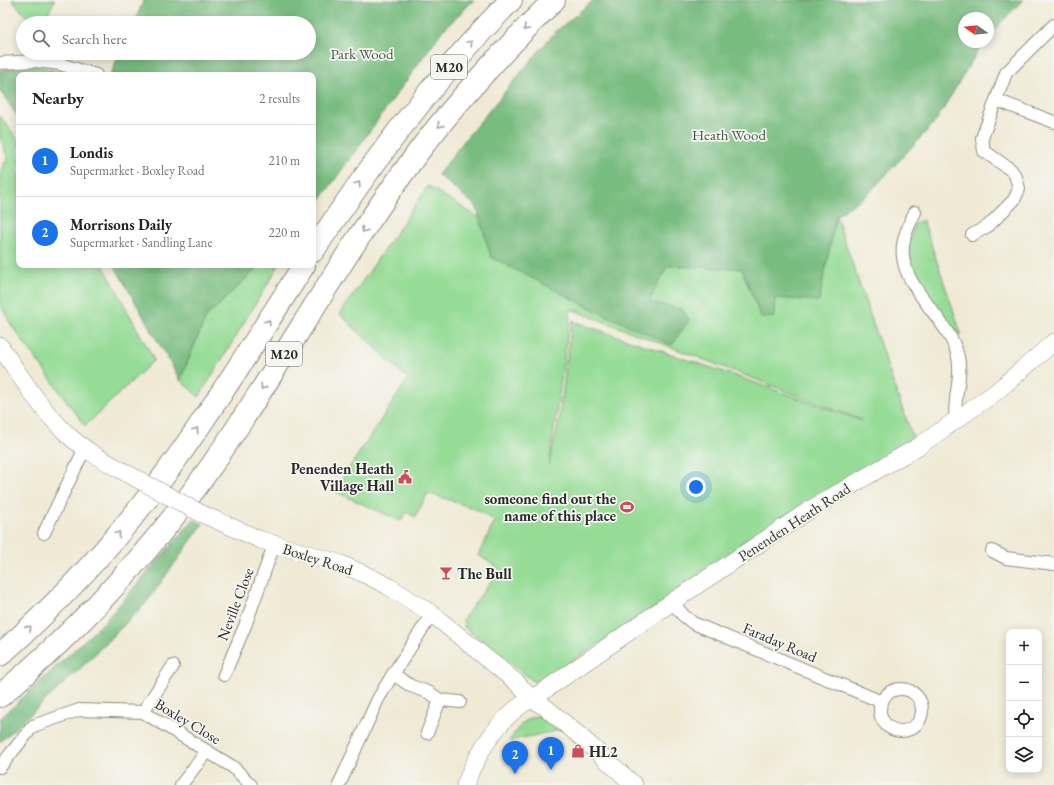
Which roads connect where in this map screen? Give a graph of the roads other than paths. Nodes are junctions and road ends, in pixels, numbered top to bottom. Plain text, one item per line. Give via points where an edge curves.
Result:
1 (511, 0) edge
2 (554, 0) edge
3 (1054, 25) edge
4 (0, 63) edge
5 (86, 72) edge
6 (996, 100) junction
7 (1054, 122) edge
8 (915, 212) dead end
9 (972, 235) dead end
10 (316, 247) edge
11 (302, 268) edge
12 (1054, 342) edge
13 (0, 346) edge
14 (956, 420) junction
15 (85, 448) junction
16 (44, 533) dead end
17 (274, 544) junction
18 (992, 551) dead end
19 (1054, 564) edge
20 (672, 602) junction
21 (432, 614) junction
22 (0, 655) edge
23 (173, 666) dead end
24 (393, 674) junction
25 (224, 675) dead end
26 (0, 696) edge
27 (532, 699) junction
28 (440, 700) junction
29 (460, 702) dead end
30 (882, 702) dead end
31 (143, 712) junction
32 (427, 733) dead end
33 (207, 751) junction
34 (0, 767) edge
35 (181, 785) edge
36 (252, 785) edge
37 (339, 785) edge
38 (465, 785) edge
39 (634, 785) edge

10 -> 1 highway, M20 via 417,105
2 -> 26 highway, M20 via 464,96 419,151 356,242 211,466 152,544 80,624
3 - 6 street via 1008,70
4 - 5 street via 35,61 60,64
6 - 7 street
6 - 9 street via 983,134 982,148 986,154 1007,166 1014,174 1018,182 1018,193 988,226
8 - 14 street via 904,241 904,260 921,296 952,338 958,356 960,380 954,405
22 -> 11 highway, M20 via 71,586 149,496 219,397
12 - 14 street, Penenden Heath Road via 1017,375
13 - 15 street, Boxley Road via 51,417
14 - 20 street, Penenden Heath Road via 919,446 814,507
15 - 16 street
15 - 17 street, Boxley Road, bridge via 200,513 230,528
17 - 21 street, Boxley Road via 341,564 364,574
17 - 25 street, Neville Close via 246,626
18 - 19 street via 1006,558
20 - 27 street, Penenden Heath Road
20 - 30 street, Faraday Road via 693,623
21 - 24 street
21 - 27 street, Boxley Road via 516,682
23 - 31 street
24 - 28 street
24 - 37 street via 378,700
27 - 38 street, Penenden Heath Road via 521,704 504,721 478,756
27 - 39 street, Boxley Road via 581,737
28 - 29 street
28 - 32 street
31 - 33 street, Boxley Close
31 - 34 street, Boxley Close via 79,710 33,726
33 - 35 street
33 - 36 street, Boxley Close via 233,767

